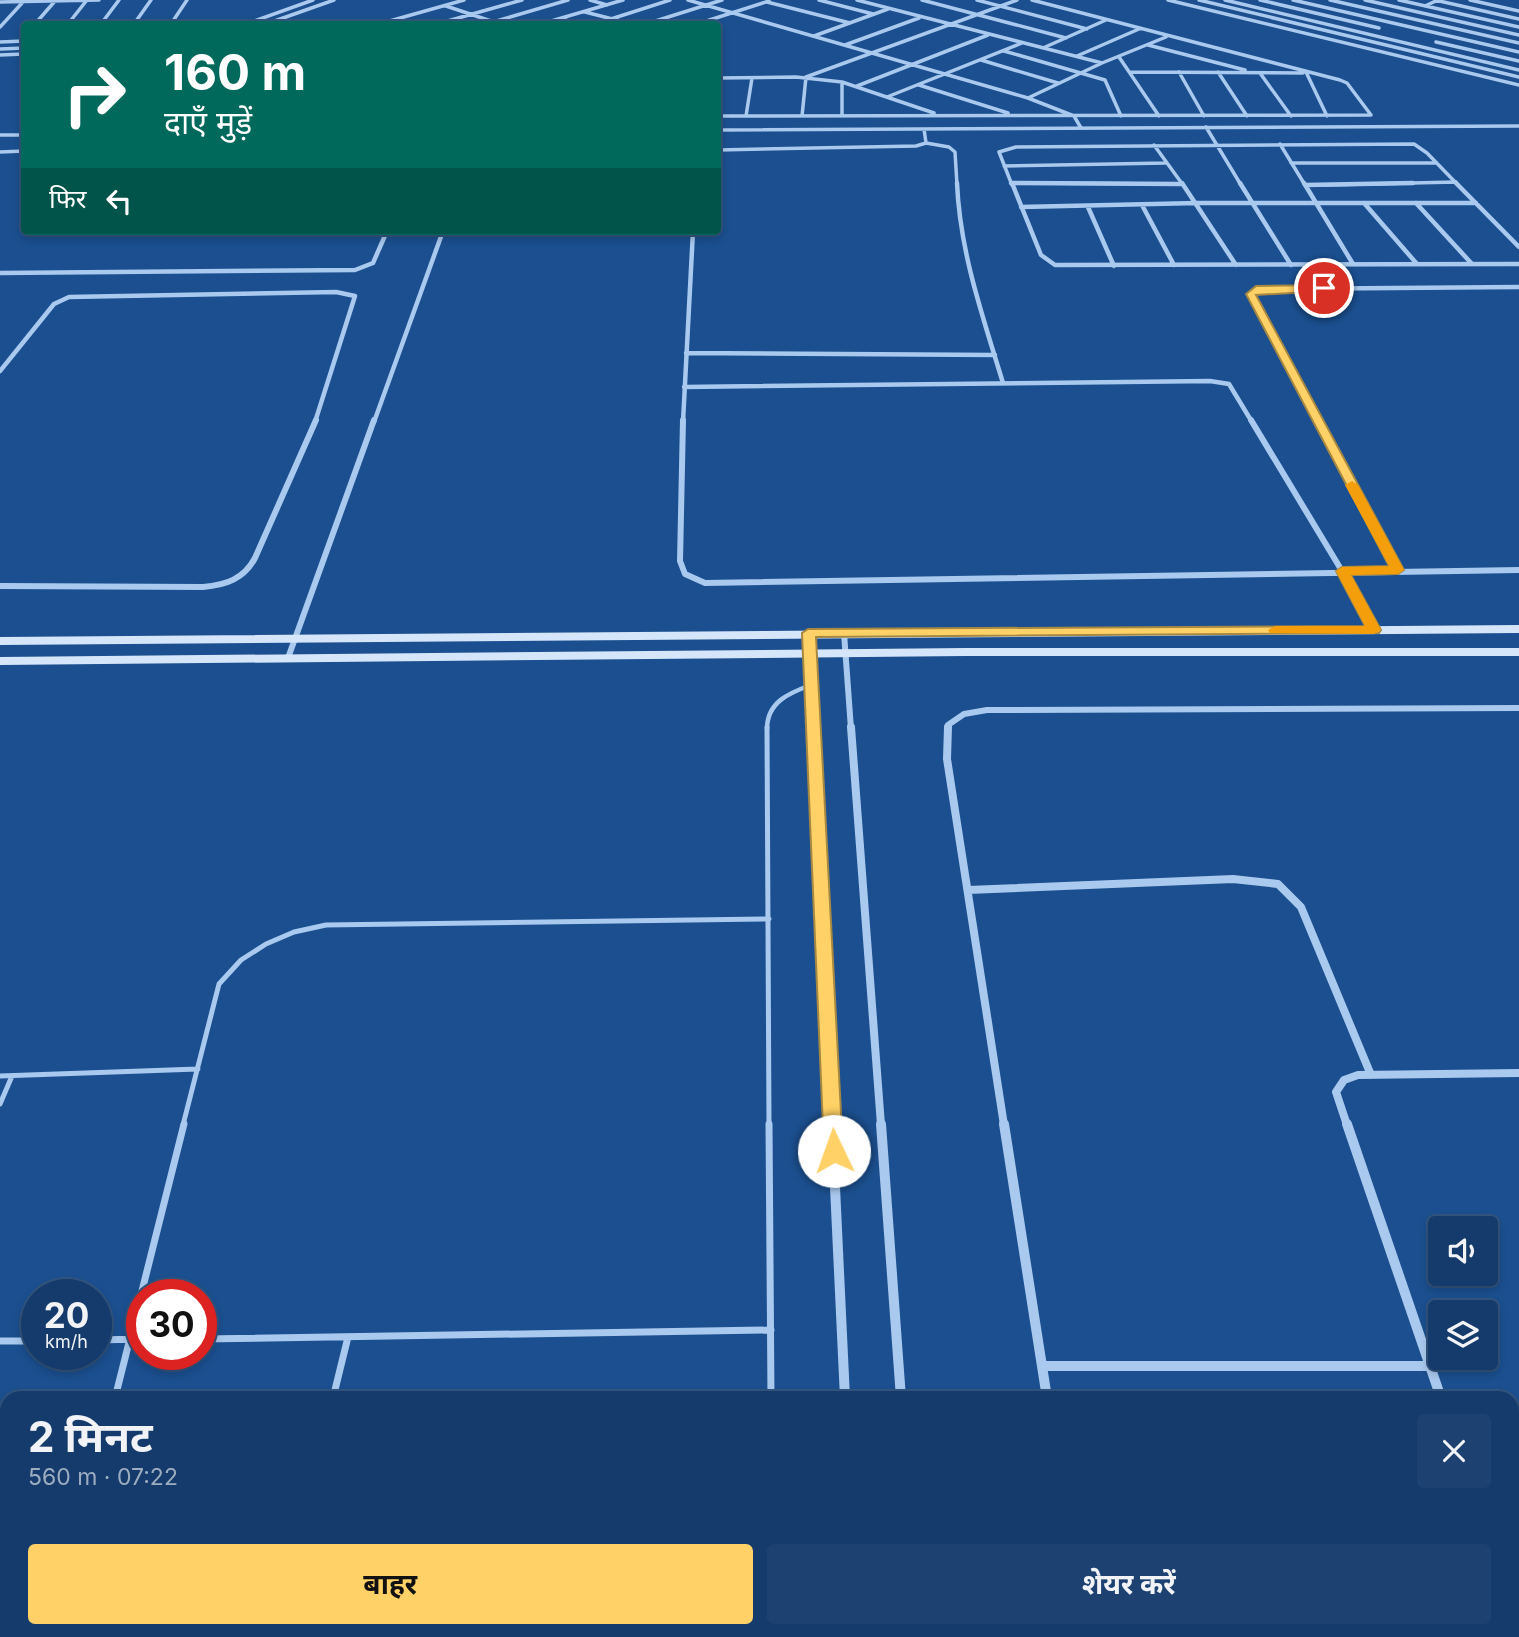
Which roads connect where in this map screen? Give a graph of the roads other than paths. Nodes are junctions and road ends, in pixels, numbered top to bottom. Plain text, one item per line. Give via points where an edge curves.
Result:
1 (55, 0) edge
2 (87, 0) edge
3 (99, 0) edge
4 (119, 0) edge
5 (151, 0) edge
6 (187, 0) edge
7 (313, 0) edge
8 (334, 0) edge
9 (464, 0) edge
10 (522, 0) edge
11 (568, 0) edge
12 (590, 0) edge
13 (623, 0) edge
14 (670, 0) edge
15 (688, 0) edge
16 (722, 0) edge
17 (773, 0) edge
18 (819, 0) edge
19 (856, 0) edge
20 (886, 0) edge
21 (922, 0) edge
22 (977, 0) edge
23 (1017, 0) edge
24 (1032, 0) edge
25 (1168, 0) edge
26 (1199, 0) edge
27 (1225, 0) edge
28 (1260, 0) edge
29 (1293, 0) edge
30 (1330, 0) edge
31 (1364, 0) edge
32 (1399, 0) edge
33 (1436, 0) edge
34 (1470, 0) edge
35 (24, 1) edge
36 (0, 2) edge
37 (767, 2) junction
38 (445, 5) junction
39 (607, 5) junction
40 (706, 5) junction
41 (873, 5) junction
42 (1001, 6) junction
43 (1426, 6) junction
44 (889, 9) junction
45 (1519, 10) edge
46 (1415, 11) junction
47 (585, 12) junction
48 (732, 13) junction
49 (472, 14) junction
50 (978, 14) junction
51 (874, 15) junction
52 (1403, 17) junction
53 (920, 18) junction
54 (561, 19) junction
55 (611, 19) junction
56 (1519, 19) edge
57 (1107, 20) junction
58 (38, 21) edge
59 (70, 21) edge
60 (103, 21) edge
61 (136, 21) edge
62 (173, 21) edge
63 (254, 21) edge
64 (274, 21) edge
65 (389, 21) edge
66 (448, 21) edge
67 (492, 21) edge
68 (498, 21) edge
69 (553, 21) edge
70 (569, 21) edge
71 (619, 21) edge
72 (655, 21) edge
73 (707, 21) edge
74 (850, 23) junction
75 (1391, 23) junction
76 (947, 25) junction
77 (0, 27) edge
78 (1519, 27) edge
79 (1379, 28) junction
80 (1087, 29) junction
81 (1139, 29) junction
82 (1367, 34) junction
83 (989, 35) junction
84 (1519, 35) edge
85 (1166, 36) junction
86 (1448, 36) junction
87 (813, 37) junction
88 (1066, 38) junction
89 (1358, 38) junction
90 (21, 40) edge
91 (1436, 41) junction
92 (0, 42) edge
93 (1023, 43) junction
94 (1519, 43) edge
95 (843, 45) junction
96 (1147, 45) junction
97 (1424, 47) junction
98 (21, 48) edge
99 (1042, 48) junction
100 (0, 49) edge
101 (1004, 51) junction
102 (1519, 52) edge
103 (871, 53) junction
104 (21, 54) edge
105 (0, 55) edge
106 (1077, 56) junction
107 (1119, 58) junction
108 (981, 60) junction
109 (1519, 61) edge
110 (1102, 62) junction
111 (911, 65) junction
112 (1519, 70) edge
113 (1129, 72) junction
114 (1179, 72) junction
115 (1218, 72) junction
116 (1081, 73) junction
117 (1307, 73) junction
118 (944, 74) junction
119 (1260, 74) junction
120 (1519, 77) edge
121 (721, 78) edge
122 (752, 78) junction
123 (806, 78) junction
124 (842, 82) junction
125 (1059, 83) junction
126 (918, 85) junction
127 (1519, 85) edge
128 (857, 86) junction
129 (887, 97) junction
130 (1028, 98) junction
131 (721, 116) edge
132 (746, 116) junction
133 (802, 116) junction
134 (842, 116) junction
135 (941, 116) junction
136 (1015, 116) junction
137 (1074, 116) junction
138 (1121, 116) junction
139 (1159, 116) junction
140 (1204, 116) junction
141 (1247, 116) junction
142 (1291, 116) junction
143 (1327, 116) junction
144 (1519, 126) edge
145 (1206, 127) junction
146 (1081, 128) junction
147 (924, 129) junction
148 (721, 130) edge
149 (0, 135) edge
150 (21, 135) edge
151 (926, 143) junction
152 (1218, 144) junction
153 (1280, 144) junction
154 (1154, 145) junction
155 (721, 150) edge
156 (21, 151) edge
157 (0, 152) edge
158 (1166, 163) junction
159 (1291, 163) junction
160 (1437, 163) junction
161 (1004, 166) junction
162 (1456, 182) junction
163 (1012, 183) junction
164 (1181, 184) junction
165 (1305, 185) junction
166 (1252, 202) junction
167 (1315, 202) junction
168 (1364, 202) junction
169 (1416, 202) junction
170 (1476, 202) junction
171 (1197, 203) junction
172 (1142, 205) junction
173 (1021, 207) junction
174 (1088, 207) junction
175 (385, 235) edge
176 (442, 235) edge
177 (693, 235) edge
178 (1519, 247) edge
179 (1353, 264) junction
180 (1417, 264) junction
181 (1472, 264) junction
182 (1519, 264) edge
183 (1174, 265) junction
184 (1236, 265) junction
185 (1291, 265) junction
186 (1114, 266) junction
187 (0, 273) edge
188 (1519, 287) edge
189 (686, 353) junction
190 (995, 355) junction
191 (0, 371) edge
192 (1003, 383) junction
193 (684, 387) junction
194 (1398, 570) junction
195 (1519, 570) edge
196 (1342, 571) junction
197 (0, 586) edge
198 (1519, 629) edge
199 (1374, 630) junction
200 (808, 633) junction
201 (844, 633) junction
202 (296, 638) junction
203 (0, 641) edge
204 (845, 652) junction
205 (1519, 652) edge
206 (809, 653) junction
207 (288, 658) junction
208 (0, 661) edge
209 (811, 685) junction
210 (1519, 708) edge
211 (968, 890) junction
212 (769, 919) junction
213 (198, 1069) junction
214 (1519, 1073) edge
215 (1370, 1075) junction
216 (0, 1076) edge
217 (12, 1076) junction
218 (0, 1104) edge
219 (145, 1279) edge
220 (771, 1330) junction
221 (348, 1337) junction
222 (217, 1339) edge
223 (0, 1341) edge
224 (21, 1341) edge
225 (126, 1352) edge
226 (1428, 1360) edge
227 (1042, 1366) junction
228 (1428, 1366) edge
229 (1431, 1370) edge
230 (117, 1391) edge
231 (335, 1391) edge
232 (771, 1391) edge
233 (845, 1391) edge
234 (900, 1391) edge
235 (1046, 1391) edge
236 (1439, 1391) edge

1 - 2 street
1 - 35 street
1 - 58 street
2 - 3 street
2 - 59 street
4 - 60 street
5 - 61 street
6 - 62 street
7 - 63 street
8 - 64 street
9 - 38 street
10 - 49 street
11 - 68 street
12 - 39 street
13 - 39 street
14 - 55 street
15 - 40 street
16 - 40 street
17 - 37 street
18 - 51 street
19 - 41 street
20 - 41 street
21 - 50 street
22 - 42 street
23 - 42 street
24 - 57 street
25 - 127 street
26 - 89 street
27 - 82 street
28 - 79 street
29 - 75 street
30 - 52 street
31 - 46 street
32 - 43 street
33 - 43 street
33 - 56 street
34 - 45 street
35 - 36 street
35 - 77 street
37 - 48 street
37 - 74 street
38 - 49 street
38 - 65 street
39 - 47 street
40 - 48 street
40 - 72 street
41 - 44 street
42 - 50 street
42 - 80 street
43 - 46 street
43 - 78 street
44 - 51 street
44 - 53 street
46 - 52 street
46 - 84 street
47 - 54 street
47 - 55 street
48 - 73 street
48 - 87 street
49 - 66 street
49 - 67 street
50 - 76 street
50 - 88 street
51 - 74 street
52 - 75 street
52 - 94 street
53 - 76 street
53 - 95 street
54 - 69 street
54 - 70 street
55 - 71 street
57 - 80 street
57 - 81 street
74 - 87 street
75 - 79 street
75 - 86 street
76 - 83 street
76 - 103 street
79 - 82 street
80 - 88 street
81 - 85 street
81 - 106 street
82 - 89 street
82 - 97 street
83 - 93 street
83 - 111 street
85 - 96 street
85 - 117 street
86 - 91 street
86 - 102 street
87 - 95 street
88 - 99 street
89 - 120 street
90 - 92 street
91 - 97 street
91 - 109 street
93 - 99 street
93 - 101 street
95 - 103 street
96 - 107 street
96 - 119 street
97 - 112 street
98 - 100 street
99 - 106 street
101 - 108 street
101 - 116 street
103 - 111 street
103 - 123 street
104 - 105 street
106 - 110 street
107 - 110 street
107 - 113 street
108 - 118 street
108 - 125 street
110 - 116 street
111 - 118 street
111 - 128 street
113 - 114 street
113 - 139 street
114 - 115 street
114 - 140 street
115 - 119 street
115 - 141 street
116 - 125 street
116 - 138 street via 1107,82
117 - 119 street
117 - 143 street
117 - 143 street via 1347,83 1372,114
118 - 126 street
118 - 130 street
119 - 142 street
121 - 122 street
122 - 123 street
122 - 132 street
123 - 124 street
123 - 133 street
124 - 128 street
124 - 134 street
125 - 130 street
126 - 129 street
126 - 136 street
128 - 129 street
129 - 135 street
130 - 137 street
131 - 132 street
132 - 133 street
133 - 134 street
134 - 135 street
135 - 136 street
136 - 137 street
137 - 138 street
137 - 146 street
138 - 139 street
139 - 140 street
140 - 141 street
141 - 142 street
142 - 143 street
144 - 145 street
145 - 146 street
145 - 152 street
146 - 147 street
147 - 148 street
147 - 151 street
149 - 150 street
151 - 155 street
151 - 190 street via 955,152 958,211 968,269
152 - 153 street
152 - 154 street
152 - 166 street
153 - 159 street
153 - 160 street via 1409,143
154 - 158 street
154 - 161 street via 1009,147 999,152
156 - 157 street
158 - 161 street
158 - 164 street
159 - 160 street
159 - 165 street
160 - 162 street
161 - 163 street
162 - 165 street
162 - 170 street
163 - 164 street
163 - 173 street
164 - 171 street
165 - 167 street
166 - 167 street
166 - 171 street
166 - 185 street
167 - 168 street
167 - 179 street
168 - 169 street
168 - 180 street
169 - 170 street
169 - 181 street
170 - 178 street
171 - 172 street
171 - 184 street
172 - 174 street
172 - 183 street
173 - 174 street
173 - 186 street via 1047,261
174 - 186 street
175 - 187 street via 373,263 355,270
176 - 202 street
177 - 189 street
179 - 180 street
179 - 185 street
180 - 181 street
181 - 182 street
183 - 184 street
183 - 186 street
184 - 185 street
188 - 194 street via 1256,289 1251,294
189 - 190 street
189 - 193 street
190 - 192 street
191 - 197 street via 54,304 69,297 336,292 355,296 320,411 256,558 235,581 203,587
192 - 193 street
192 - 196 street via 1229,384
193 - 196 street via 680,561 685,574 705,583
194 - 195 street
194 - 196 street
196 - 199 street
198 - 199 street
199 - 201 street
200 - 201 street
200 - 202 street
200 - 206 street
201 - 204 street
202 - 203 street
202 - 207 street
204 - 205 street
204 - 206 street
204 - 234 street
206 - 207 street
206 - 209 street
207 - 208 street
209 - 212 lane via 775,702 767,720
209 - 233 street
210 - 211 street via 986,710 964,714 948,725 946,740
211 - 215 street via 1233,879 1278,884 1301,906
211 - 227 street
212 - 213 lane via 309,928 254,949 235,963 219,984
212 - 220 lane
213 - 217 lane
213 - 219 lane
214 - 215 street
215 - 226 street via 1344,1080 1336,1092 1338,1103
216 - 217 lane
217 - 218 lane
220 - 221 lane
220 - 232 lane
221 - 222 lane
221 - 231 lane
223 - 224 lane
225 - 230 lane
227 - 228 street
227 - 235 street
229 - 236 street

